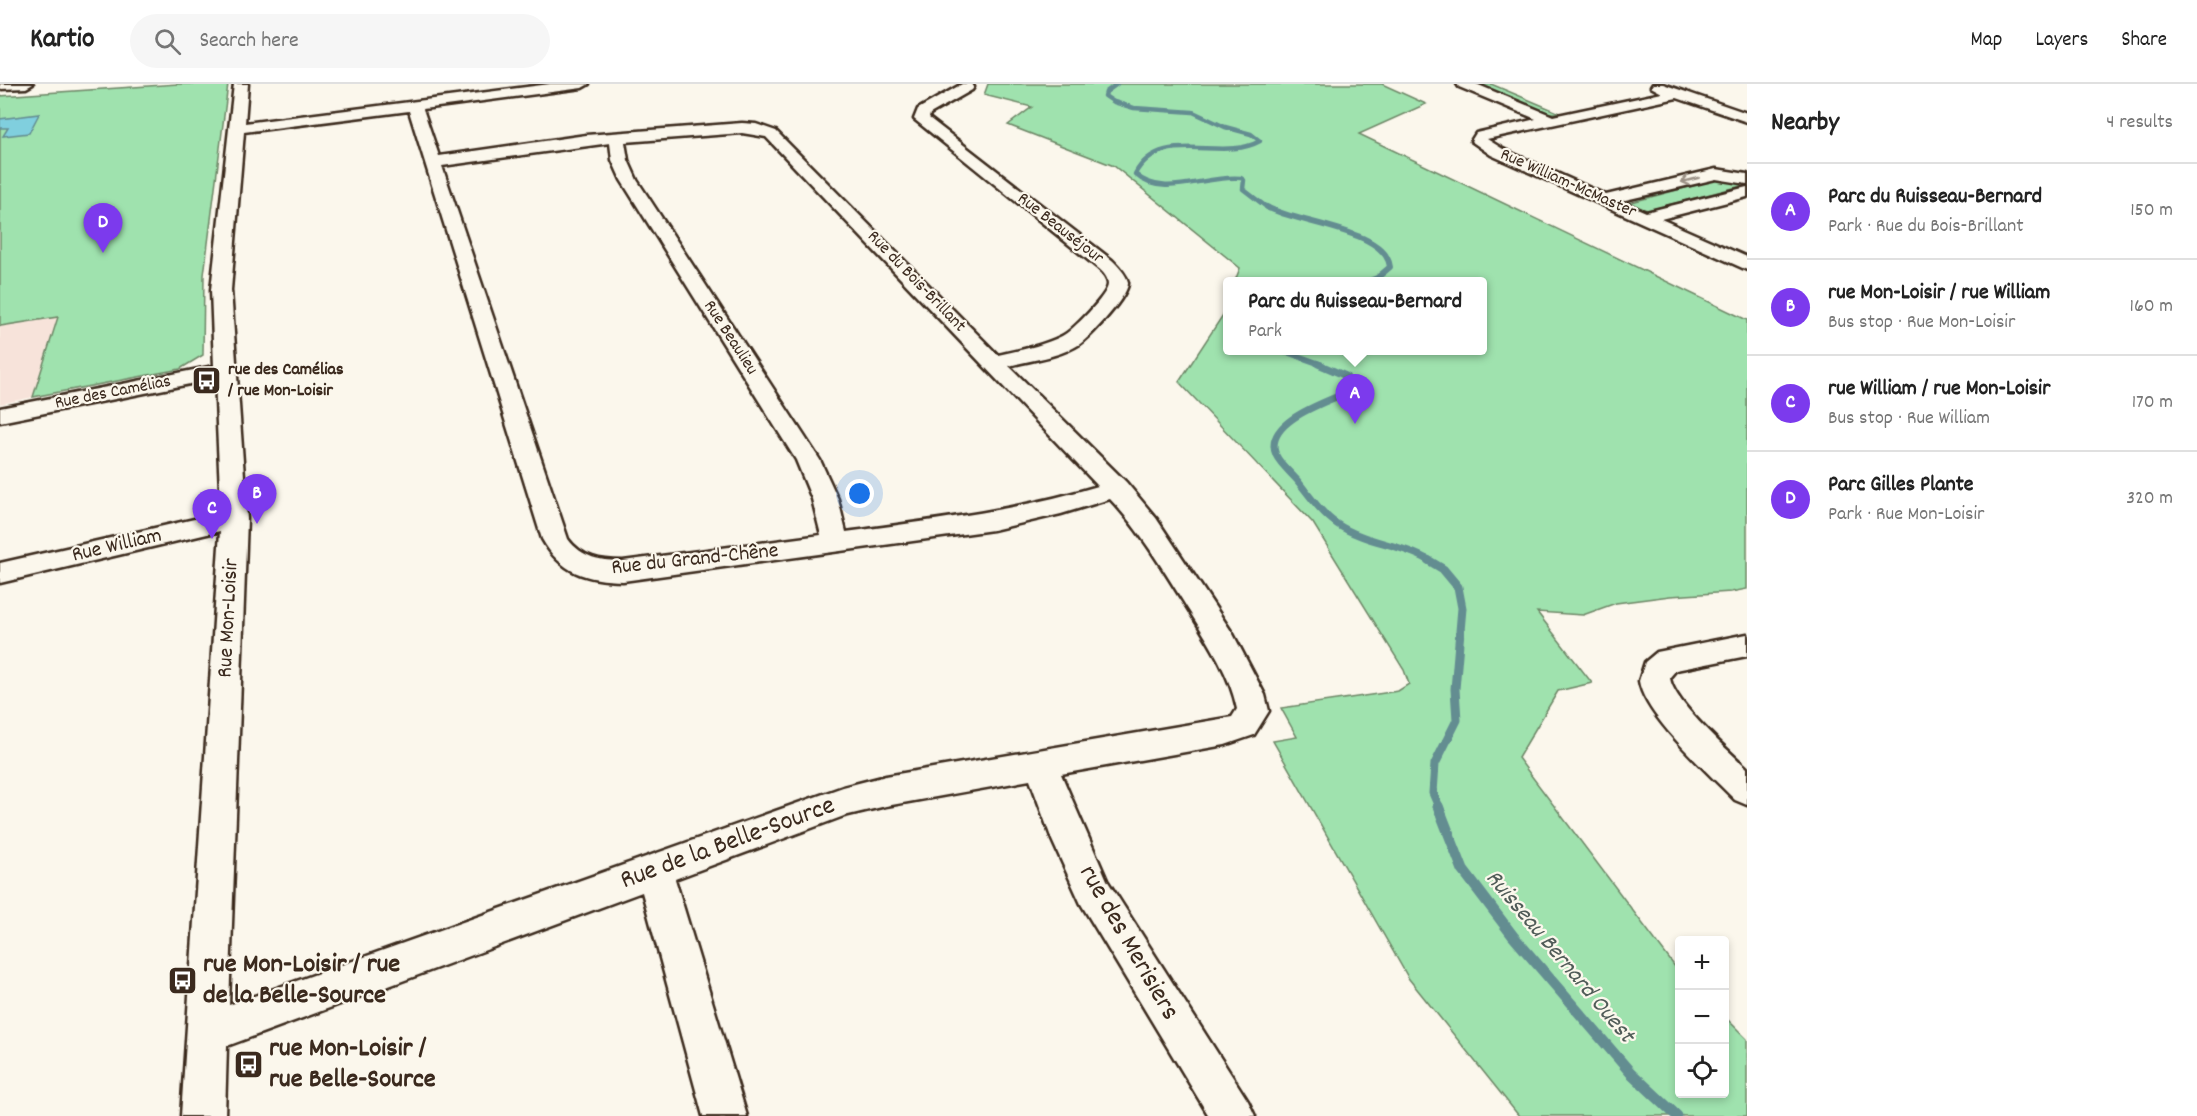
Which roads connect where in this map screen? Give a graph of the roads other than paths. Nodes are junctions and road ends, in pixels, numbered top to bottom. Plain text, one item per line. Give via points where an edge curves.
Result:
1 (26, 84) edge
2 (240, 84) edge
3 (582, 84) edge
4 (1464, 84) edge
5 (1500, 84) edge
6 (1648, 84) edge
7 (961, 85) edge
8 (0, 86) edge
9 (1677, 94) junction
10 (415, 106) junction
11 (1550, 109) junction
12 (1747, 118) edge
13 (236, 129) junction
14 (617, 137) junction
15 (434, 162) junction
16 (1747, 179) edge
17 (1747, 192) edge
18 (1605, 200) junction
19 (1646, 218) junction
20 (1747, 264) edge
21 (995, 363) junction
22 (226, 370) junction
23 (0, 415) edge
24 (1117, 488) junction
25 (234, 519) junction
26 (836, 543) junction
27 (0, 573) edge
28 (1747, 645) edge
29 (1254, 706) joint
30 (1040, 763) junction
31 (1747, 790) edge
32 (654, 872) junction
33 (209, 1032) junction
34 (203, 1116) edge
35 (725, 1116) edge
36 (1233, 1116) edge

1 - 8 street
2 - 13 street, Rue Mon-Loisir
3 - 10 street
4 - 11 street
5 - 11 street
6 - 9 street
7 - 21 street, Rue Beauséjour via 923,112 921,119 1105,264 1119,281 1114,296 1074,339
9 - 11 street, Rue William-McMaster via 1578,114
9 - 12 street
10 - 13 street
10 - 15 street, Rue du Grand-Chêne
11 - 18 street, Rue William-McMaster via 1484,135 1479,141
13 - 22 street, Rue Mon-Loisir via 221,290
14 - 15 street, Rue du Bois-Brillant
14 - 21 street, Rue du Bois-Brillant via 742,128 771,134
14 - 26 street, Rue Beaulieu via 626,175 808,460 825,499
15 - 26 street, Rue du Grand-Chêne via 555,539 568,556 592,568 623,571
16 -> 18 street via 1712,174
17 - 19 street
18 - 19 street, Rue William-McMaster
19 - 20 street, Rue William-McMaster
21 - 24 street, Rue du Bois-Brillant
22 - 23 street, Rue des Camélias
22 - 25 street, Rue Mon-Loisir
24 - 26 street, Rue du Grand-Chêne via 1025,515
24 - 29 street, Rue du Bois-Brillant via 1168,555 1240,674
25 - 27 street, Rue William
25 - 33 street, Rue Mon-Loisir
28 - 31 street via 1668,660 1657,667 1654,679 1663,701
29 - 30 street, Rue de la Belle-Source via 1248,722 1236,729
30 - 32 street, Rue de la Belle-Source via 886,790 843,802
30 - 36 street, rue des Merisiers via 1094,892
32 - 33 street, Rue de la Belle-Source
32 - 35 street
33 - 34 street, Rue Mon-Loisir

